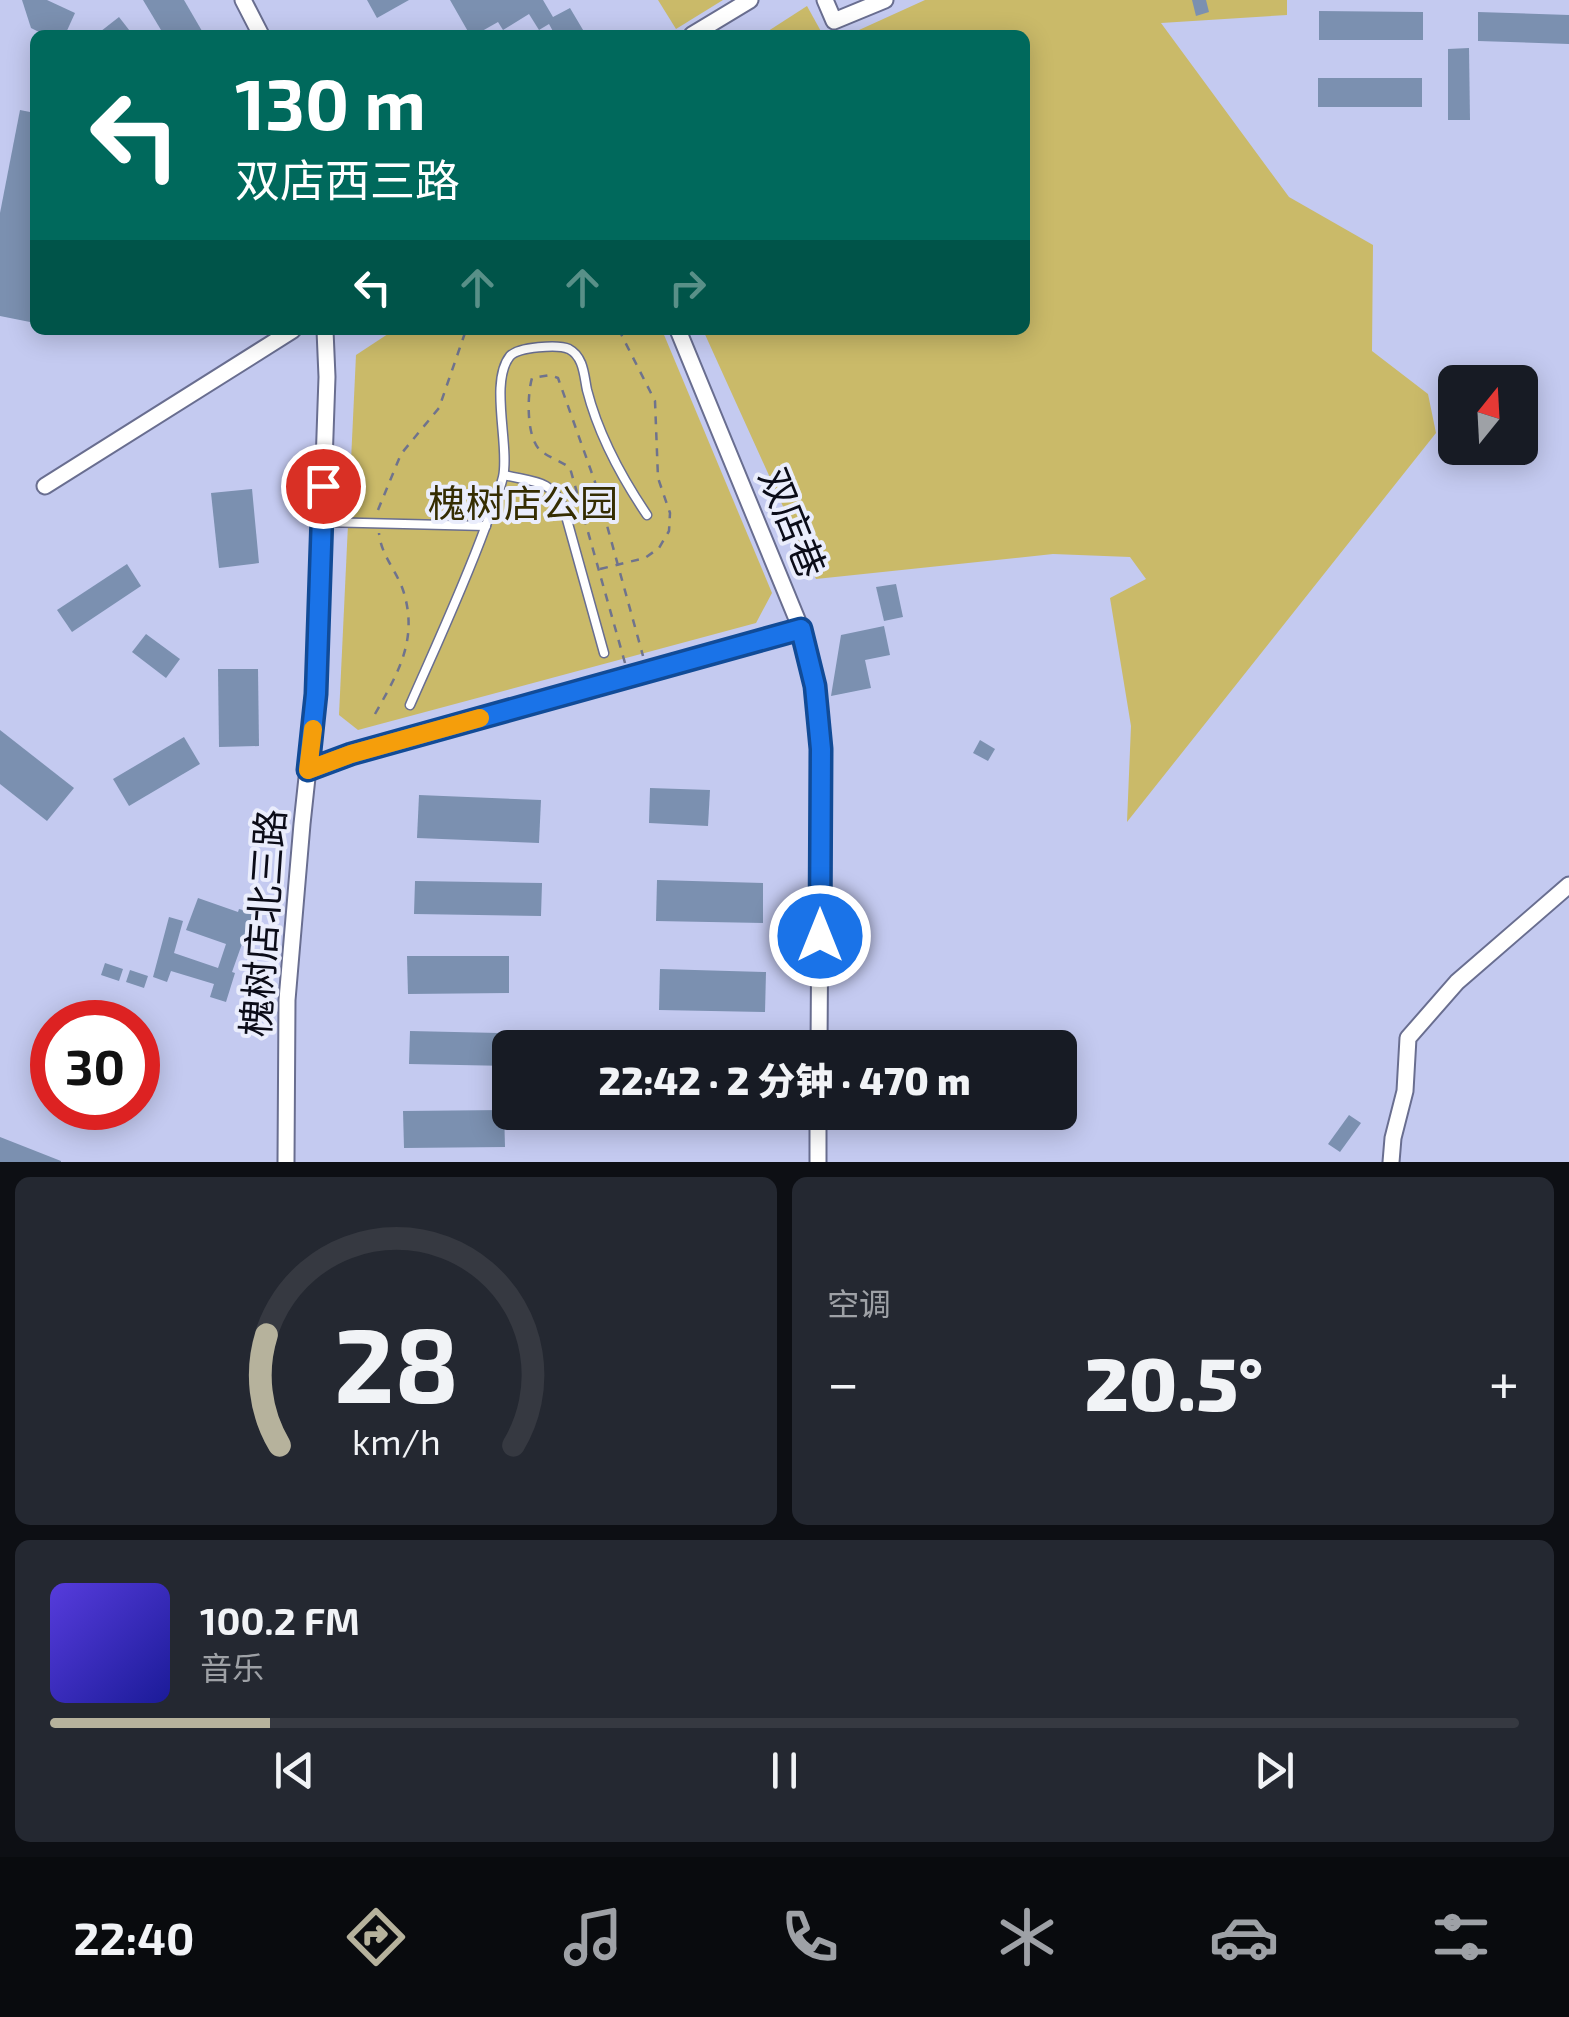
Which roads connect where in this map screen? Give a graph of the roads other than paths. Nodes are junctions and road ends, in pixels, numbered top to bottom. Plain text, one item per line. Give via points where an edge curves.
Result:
1 (243, 0) edge
2 (750, 0) edge
3 (825, 0) edge
4 (885, 0) edge
5 (862, 4) edge
6 (258, 30) edge
7 (700, 30) edge
8 (285, 335) edge
9 (325, 335) edge
10 (680, 335) edge
11 (504, 475) junction
12 (45, 486) dead end
13 (646, 514) dead end
14 (322, 522) junction
15 (486, 526) junction
16 (801, 629) junction
17 (604, 653) dead end
18 (410, 705) dead end
19 (308, 770) junction
20 (1569, 885) edge
21 (818, 1030) edge
22 (818, 1130) edge
23 (286, 1162) edge
24 (818, 1162) edge
25 (1391, 1162) edge

1 - 6 street
2 - 7 street
3 - 5 street via 834,21
4 - 5 street
8 - 12 street
9 - 14 street, 槐树店北三路
10 - 16 street, 双店巷
11 - 13 lane via 501,386 510,356 569,349 610,449
11 - 15 lane
11 - 17 lane via 558,493
14 - 15 lane
14 - 19 street, 槐树店北三路
15 - 18 lane
16 - 19 street
16 - 21 street, 双店巷 via 821,749
19 - 23 street, 槐树店北三路 via 287,1000
20 - 25 street via 1457,982 1408,1038
22 - 24 street

